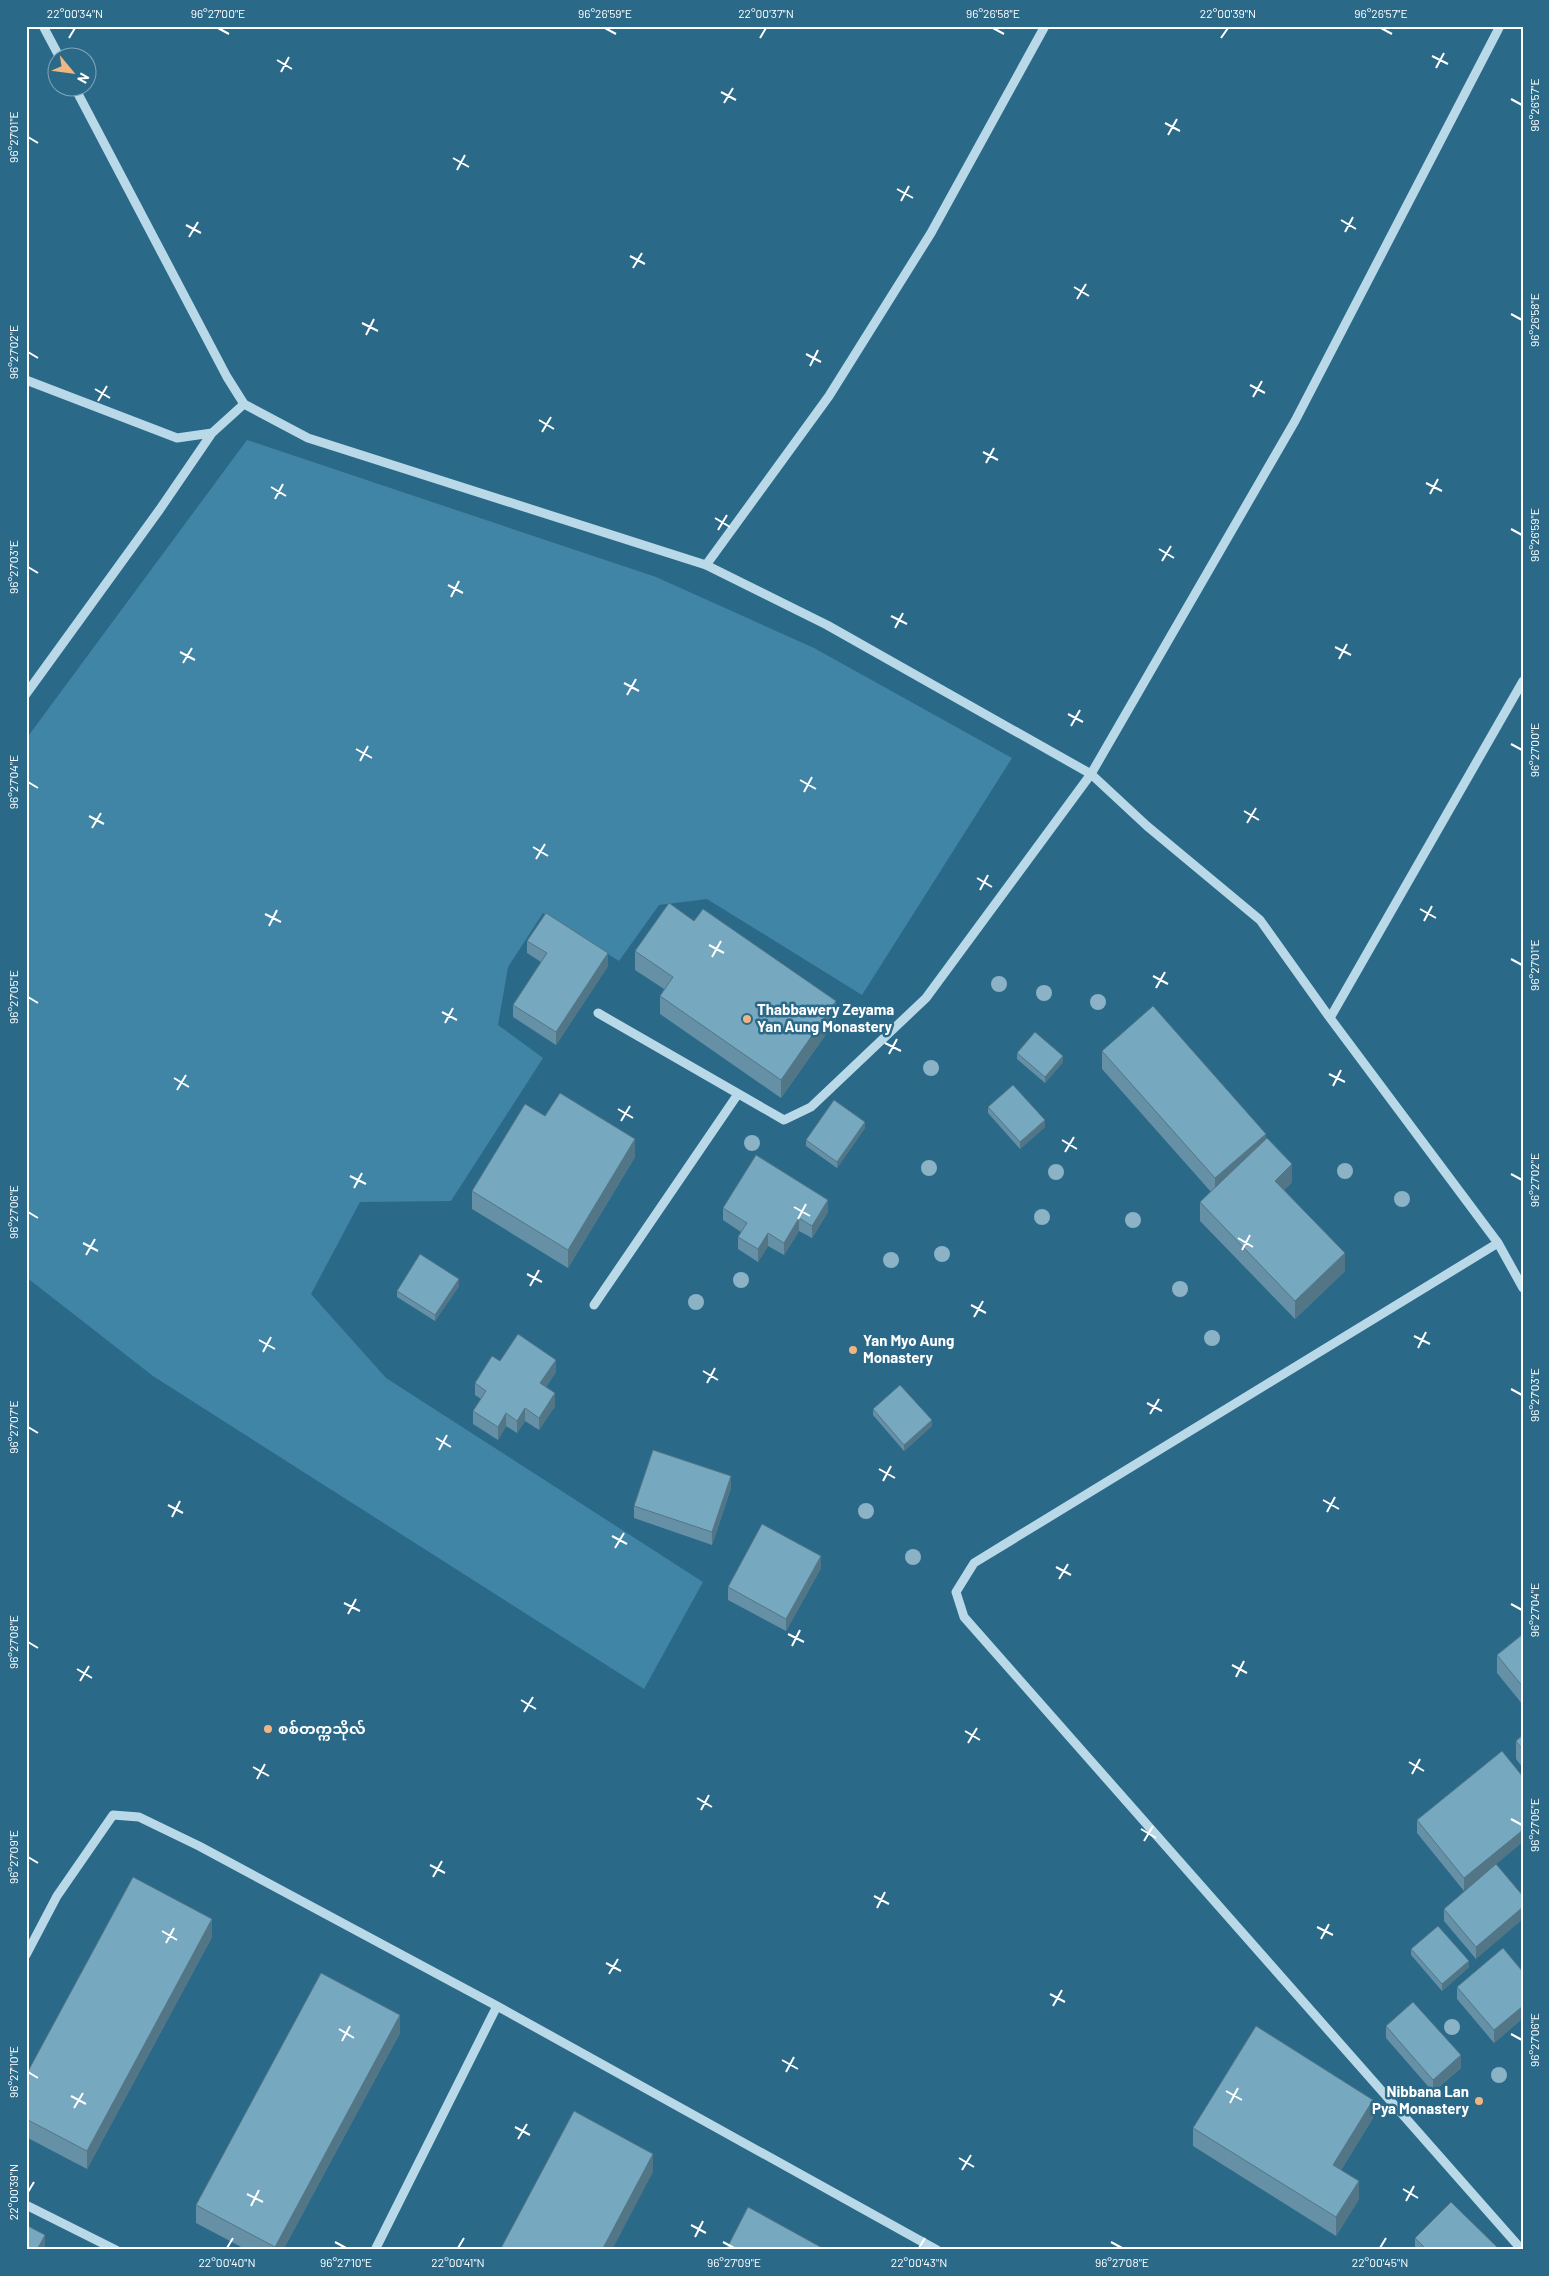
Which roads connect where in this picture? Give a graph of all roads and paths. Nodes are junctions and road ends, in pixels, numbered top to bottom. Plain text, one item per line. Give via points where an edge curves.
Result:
1 (44, 26) edge
2 (1045, 26) edge
3 (1500, 26) edge
4 (55, 48) edge
5 (81, 98) edge
6 (26, 380) edge
7 (244, 404) junction
8 (212, 433) junction
9 (706, 565) junction
10 (1523, 680) edge
11 (26, 694) edge
12 (1091, 774) junction
13 (598, 1013) dead end
14 (1330, 1018) junction
15 (738, 1094) junction
16 (1498, 1243) junction
17 (1522, 1287) edge
18 (594, 1305) dead end
19 (26, 1955) edge
20 (498, 2006) junction
21 (26, 2205) edge
22 (116, 2250) edge
23 (375, 2250) edge
24 (937, 2250) edge
25 (1522, 2250) edge

1 - 4 street
2 - 9 street via 931,233 834,388
3 - 12 street via 1295,421
5 - 7 street
6 - 8 street via 177,438
7 - 8 street
7 - 9 street via 308,438
8 - 11 street
9 - 12 street via 827,625
10 - 14 street
12 - 14 street via 1147,826 1260,920
12 - 15 street via 926,998 811,1107 784,1120
13 - 15 street
14 - 16 street
15 - 18 street
16 - 17 street
16 - 25 street via 974,1563 956,1592 964,1617
19 - 20 street via 57,1896 113,1816 139,1817
20 - 23 street
20 - 24 street
21 - 22 street

